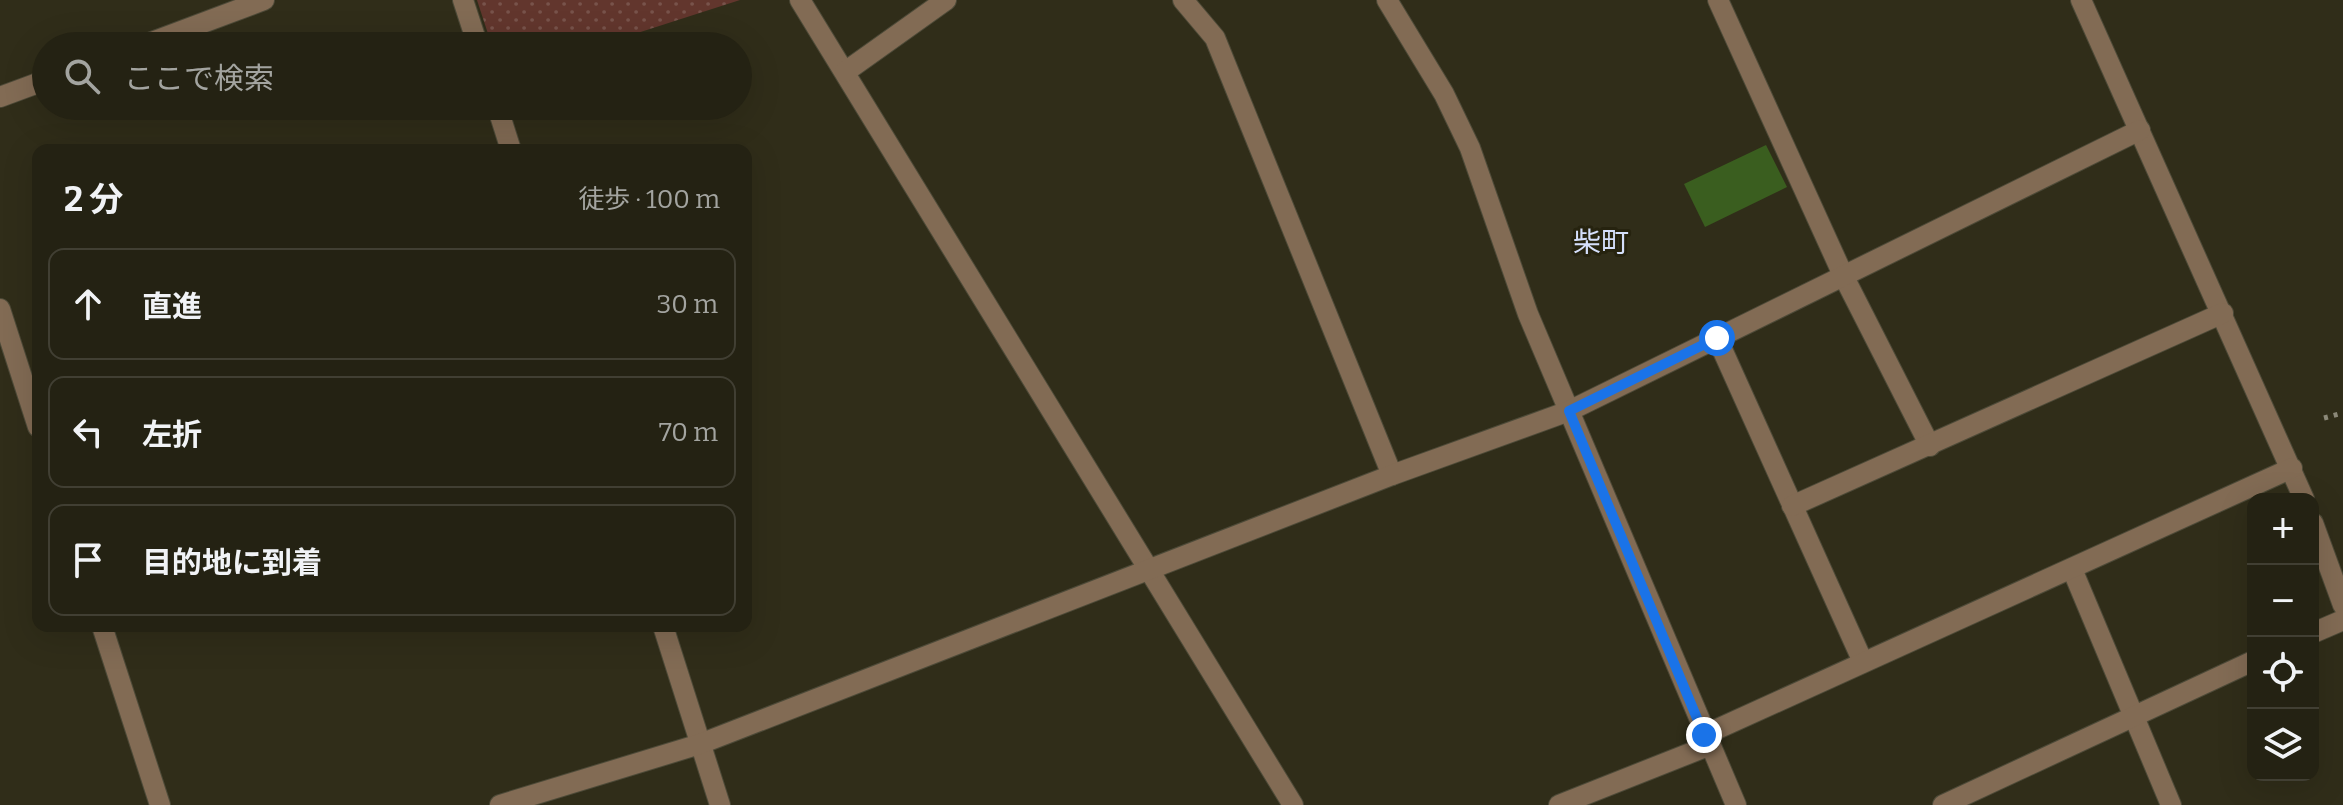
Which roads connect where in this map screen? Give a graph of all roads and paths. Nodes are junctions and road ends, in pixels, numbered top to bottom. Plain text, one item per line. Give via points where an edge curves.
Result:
1 (264, 0) edge
2 (463, 0) edge
3 (800, 0) edge
4 (946, 0) edge
5 (1183, 0) edge
6 (1387, 0) edge
7 (1718, 0) edge
8 (2081, 0) edge
9 (226, 7) edge
10 (172, 32) edge
11 (473, 32) edge
12 (845, 72) junction
13 (32, 85) edge
14 (0, 97) edge
15 (501, 120) edge
16 (2140, 130) junction
17 (509, 144) edge
18 (1843, 275) junction
19 (0, 309) edge
20 (2223, 313) junction
21 (1717, 338) junction
22 (32, 408) edge
23 (1569, 411) junction
24 (2343, 413) edge
25 (2324, 418) dead end
26 (1930, 446) junction
27 (2292, 468) junction
28 (1392, 475) junction
29 (2302, 493) edge
30 (1792, 506) junction
31 (2319, 539) edge
32 (2072, 569) junction
33 (1150, 570) junction
34 (2343, 605) edge
35 (2343, 620) edge
36 (2319, 630) edge
37 (104, 632) edge
38 (665, 632) edge
39 (1863, 662) junction
40 (2247, 664) edge
41 (2135, 717) junction
42 (1706, 740) junction
43 (700, 744) junction
44 (1974, 799) edge
45 (160, 805) edge
46 (500, 805) edge
47 (720, 805) edge
48 (1293, 805) edge
49 (1559, 805) edge
50 (1736, 805) edge
51 (1943, 805) edge
52 (2171, 805) edge

1 - 9 street
2 - 11 street
3 - 12 street
4 - 12 street
5 - 28 street via 1215,38
6 - 23 street via 1470,148 1528,314
7 - 18 street
8 - 16 street
9 - 10 street
12 - 33 street
13 - 14 street
15 - 17 street
16 - 18 street
16 - 20 street
18 - 21 street
18 - 26 street
19 - 22 street
20 - 26 street
20 - 27 street
21 - 23 street
21 - 30 street
23 - 28 street
23 - 42 street
24 - 25 path
26 - 30 street
27 - 29 street
27 - 32 street
28 - 33 street
30 - 39 street
31 - 34 street
32 - 39 street
32 - 41 street
33 - 43 street
33 - 48 street
35 - 36 street
37 - 45 street
38 - 43 street
39 - 42 street
40 - 41 street
41 - 44 street
41 - 52 street
42 - 49 street
42 - 50 street
43 - 46 street
43 - 47 street
44 - 51 street

